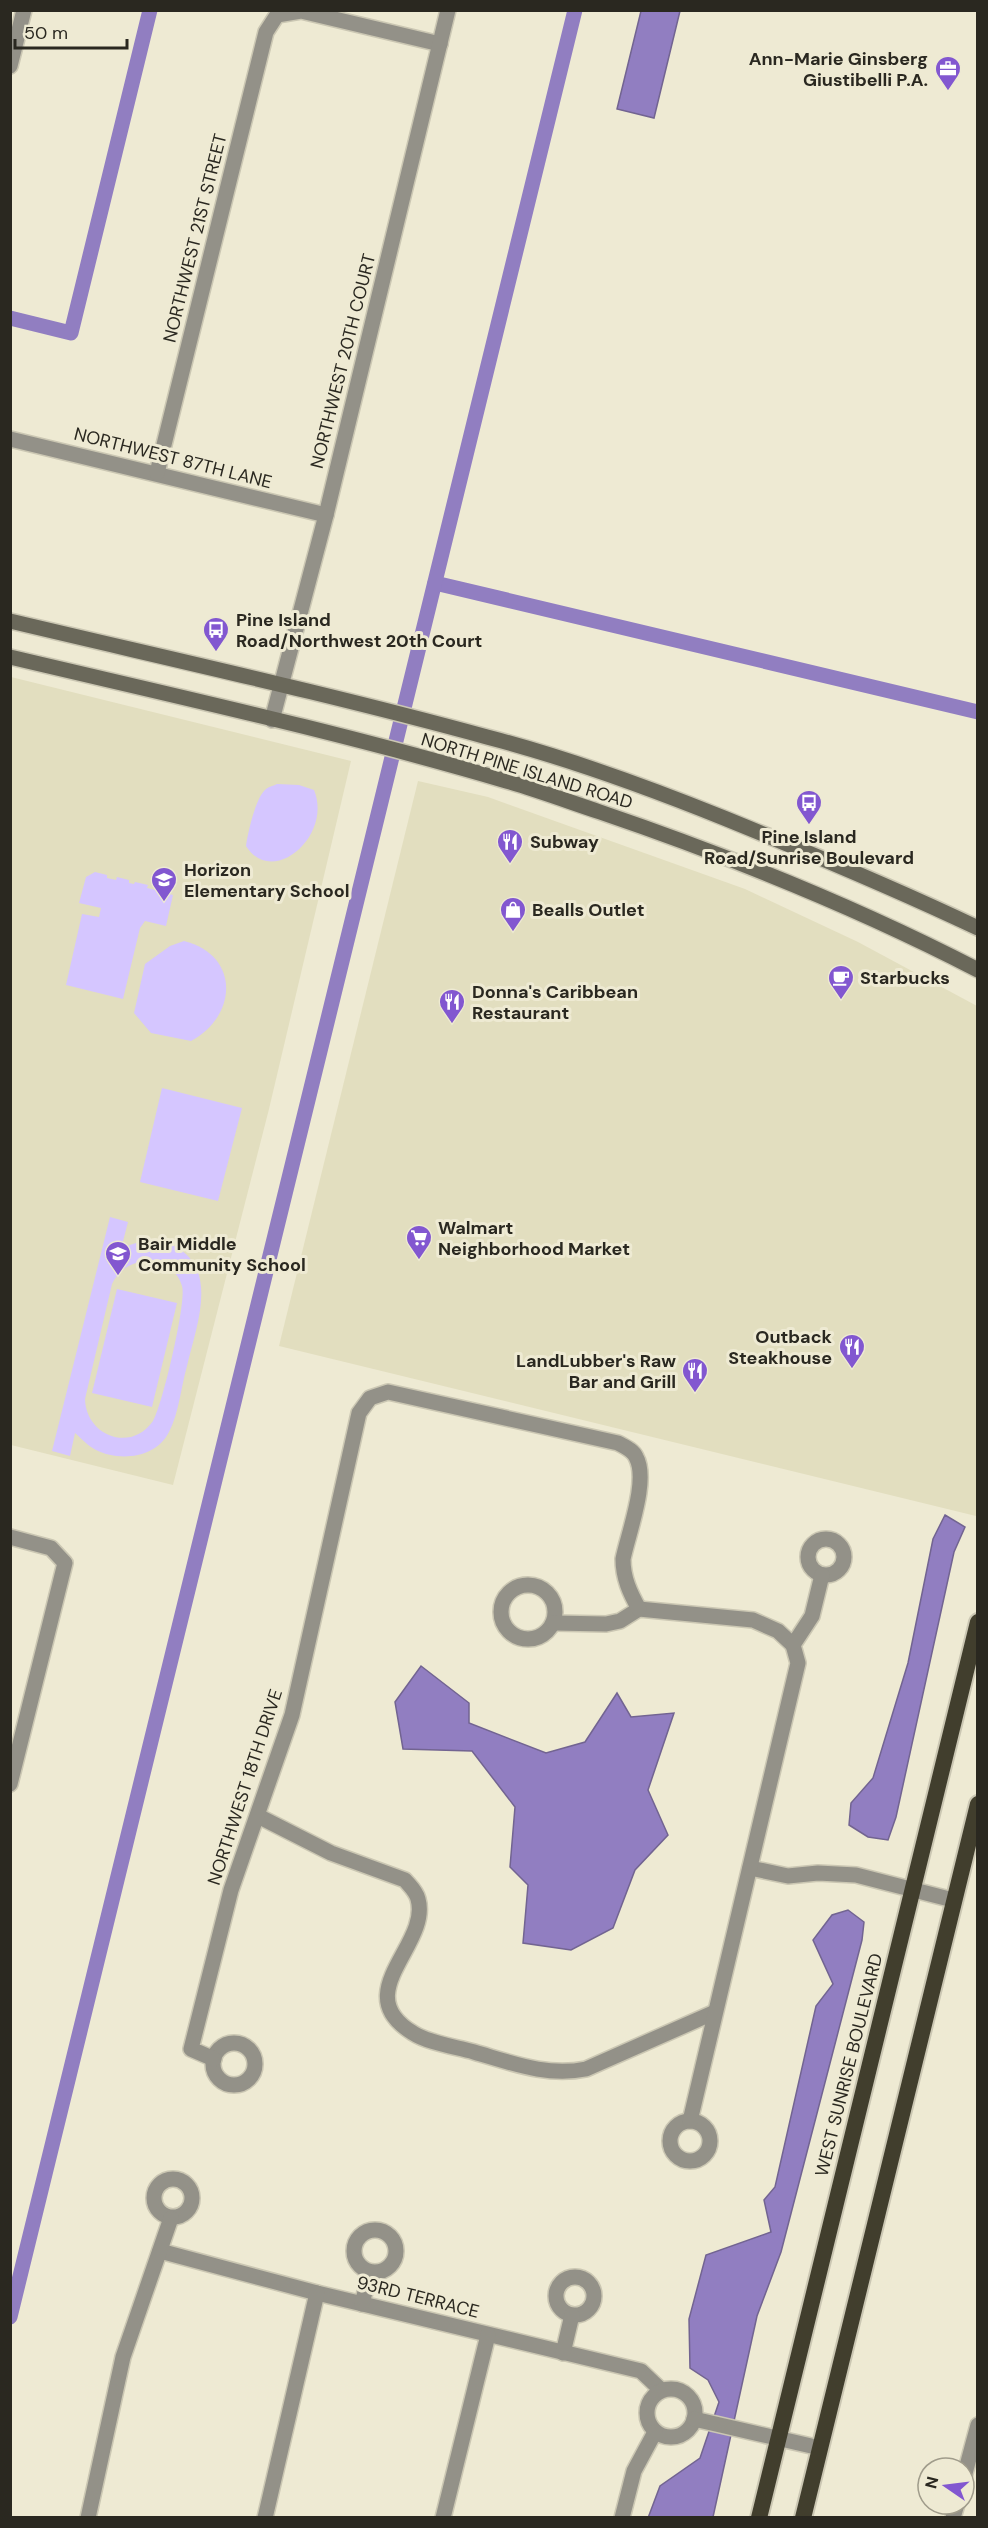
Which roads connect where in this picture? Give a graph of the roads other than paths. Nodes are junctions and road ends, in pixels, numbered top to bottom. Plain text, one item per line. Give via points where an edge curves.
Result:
1 (24, 10) edge
2 (448, 10) edge
3 (440, 44) junction
4 (10, 66) edge
5 (10, 439) edge
6 (157, 473) junction
7 (326, 515) junction
8 (10, 621) edge
9 (10, 657) edge
10 (281, 686) junction
11 (272, 720) junction
12 (978, 928) edge
13 (978, 970) edge
14 (10, 1537) edge
15 (822, 1575) dead end
16 (639, 1609) junction
17 (978, 1622) edge
18 (554, 1623) dead end
19 (793, 1646) junction
20 (10, 1784) edge
21 (978, 1804) edge
22 (258, 1816) junction
23 (750, 1868) junction
24 (911, 1890) junction
25 (953, 1900) junction
26 (715, 2012) junction
27 (214, 2059) dead end
28 (690, 2121) dead end
29 (171, 2218) dead end
30 (160, 2251) junction
31 (370, 2272) dead end
32 (317, 2293) junction
33 (362, 2304) junction
34 (572, 2315) dead end
35 (488, 2335) junction
36 (563, 2353) junction
37 (661, 2390) junction
38 (701, 2421) junction
39 (978, 2425) edge
40 (655, 2432) junction
41 (778, 2439) junction
42 (820, 2448) junction
43 (970, 2456) edge
44 (88, 2517) edge
45 (265, 2517) edge
46 (443, 2517) edge
47 (622, 2517) edge
48 (759, 2517) edge
49 (802, 2517) edge

1 - 4 street
2 - 3 street, NORTHWEST 20TH COURT
3 - 6 street, NORTHWEST 21ST STREET via 301,11 277,15 266,32
3 - 7 street, NORTHWEST 20TH COURT
5 - 6 street, NORTHWEST 87TH LANE
6 - 7 street, NORTHWEST 87TH LANE
7 - 10 street, NORTHWEST 20TH COURT
8 - 10 main road, NORTH PINE ISLAND ROAD
9 - 11 main road, NORTH PINE ISLAND ROAD
10 - 11 street, NORTHWEST 20TH COURT
10 - 12 main road, NORTH PINE ISLAND ROAD via 489,737 675,798 887,885
11 - 13 main road, NORTH PINE ISLAND ROAD via 504,780 701,848 911,935
14 - 20 street via 51,1548 65,1563
15 - 19 street via 812,1616
16 - 18 street via 620,1621 606,1624
16 - 19 street via 753,1620 778,1631
16 - 22 street, NORTHWEST 18TH DRIVE via 623,1571 642,1478 636,1456 629,1450 618,1443 388,1392 370,1398 359,1413 292,1715
17 - 24 highway, WEST SUNRISE BOULEVARD
19 - 23 street via 798,1663
21 - 25 highway
22 - 26 street via 332,1853 405,1880 414,1890 419,1900 418,1917 393,1972 387,1996 394,2017 415,2035 537,2071 566,2073 586,2069
22 - 27 street, NORTHWEST 18TH DRIVE via 231,1890 191,2049
23 - 24 street via 788,1876 856,1875
23 - 26 street
24 - 25 street
24 - 41 highway, WEST SUNRISE BOULEVARD
25 - 42 highway
26 - 28 street
29 - 30 street
30 - 32 street, 93RD TERRACE
30 - 44 street via 123,2357
31 - 33 street
32 - 33 street, 93RD TERRACE
32 - 45 street
33 - 35 street, 93RD TERRACE
34 - 36 street
35 - 36 street, 93RD TERRACE
35 - 46 street
36 - 37 street, 93RD TERRACE via 641,2371
37 - 38 street via 684,2392
37 - 40 street via 646,2409 646,2418
38 - 40 street via 670,2438
38 - 41 street
39 - 43 street
40 - 47 street via 634,2471
41 - 42 street
41 - 48 highway, WEST SUNRISE BOULEVARD
42 - 49 highway

